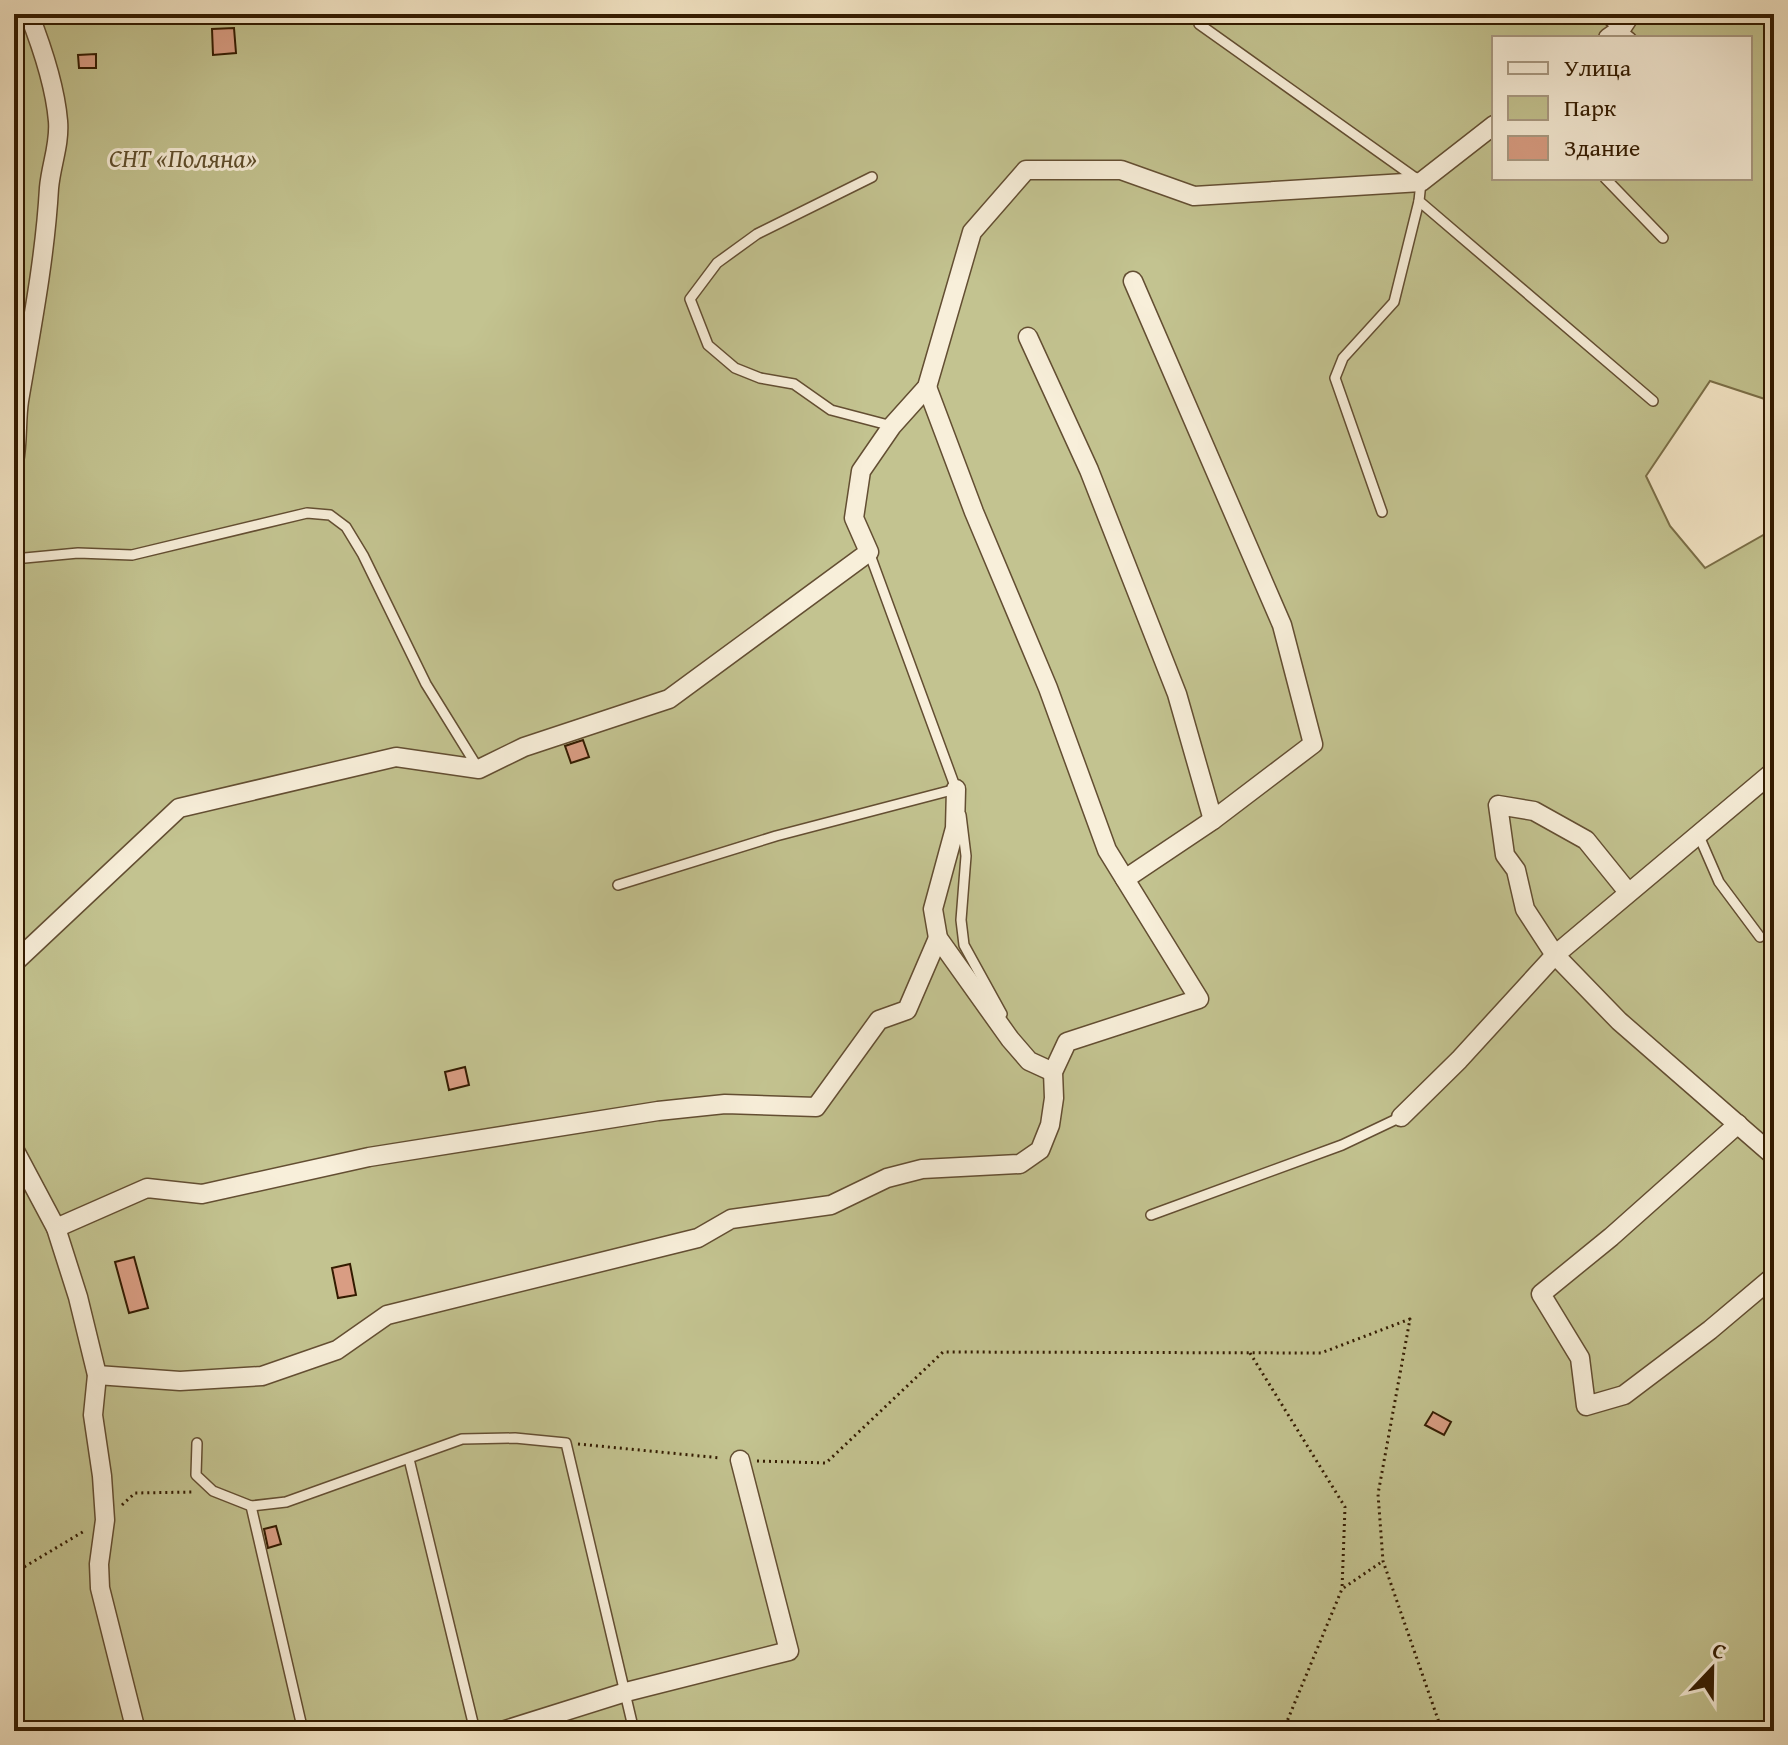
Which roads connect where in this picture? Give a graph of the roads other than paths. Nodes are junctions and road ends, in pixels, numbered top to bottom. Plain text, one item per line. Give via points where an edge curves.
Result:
1 (29, 14) edge
2 (1601, 14) edge
3 (1199, 24) dead end
4 (1623, 30) edge
5 (1492, 127) edge
6 (872, 177) dead end
7 (1607, 180) edge
8 (1421, 182) junction
9 (1419, 201) junction
10 (1663, 238) dead end
11 (1133, 281) dead end
12 (1028, 337) dead end
13 (927, 387) junction
14 (1653, 401) dead end
15 (892, 426) junction
16 (14, 462) edge
17 (1382, 512) dead end
18 (869, 552) junction
19 (14, 559) edge
20 (479, 769) junction
21 (1774, 771) edge
22 (956, 789) junction
23 (1213, 820) junction
24 (1699, 836) junction
25 (1125, 879) junction
26 (618, 885) dead end
27 (1628, 892) junction
28 (1760, 937) dead end
29 (938, 938) junction
30 (1555, 955) junction
31 (14, 963) edge
32 (1053, 1072) junction
33 (1401, 1117) joint
34 (1738, 1124) junction
35 (14, 1149) edge
36 (1774, 1156) edge
37 (1151, 1215) dead end
38 (56, 1228) junction
39 (1774, 1276) edge
40 (97, 1375) junction
41 (197, 1443) dead end
42 (409, 1459) junction
43 (740, 1460) road end
44 (251, 1506) junction
45 (626, 1692) junction
46 (136, 1731) edge
47 (303, 1731) edge
48 (475, 1731) edge
49 (502, 1731) edge
50 (634, 1731) edge

1 - 16 street via 58,120
2 - 4 lane
3 - 8 lane
5 - 8 street
6 - 15 lane via 757,234 717,263 690,299 708,345 735,368 794,384 831,410
7 - 10 lane
8 - 9 lane
8 - 13 street via 1194,196 1121,170 1026,170 972,232
9 - 14 lane
9 - 17 lane via 1394,302 1343,358 1335,378
11 - 23 street via 1282,625 1313,744
12 - 23 street via 1089,470 1177,694
13 - 15 street
13 - 25 street via 1107,850
15 - 18 street via 861,471 854,518
18 - 20 street via 669,699 524,747
18 - 22 lane
19 - 20 lane via 132,555 307,513 330,515 346,527 363,555 426,684
20 - 31 street via 396,757 179,808
21 - 24 street
22 - 26 lane
22 - 29 street via 955,828 933,909
22 - 32 lane via 966,856 964,945 1017,1038 1030,1056
23 - 25 street
24 - 27 street
24 - 28 lane via 1719,882
25 - 32 street via 1199,999 1067,1042
27 - 30 street
27 - 30 street via 1586,840 1534,811 1498,805 1505,855 1516,870 1525,909
29 - 32 street via 1010,1039 1029,1061
29 - 38 street via 907,1010 879,1020 816,1107 725,1104 658,1111 369,1157 202,1194 147,1188
30 - 33 street
30 - 34 street via 1619,1021
32 - 40 street via 1050,1125 1040,1150 1020,1164 922,1169 887,1178 831,1205 731,1219 698,1238 387,1315 337,1350 262,1376 180,1381
33 - 37 lane via 1342,1145
34 - 36 street
34 - 39 street via 1541,1294 1580,1358 1586,1406 1624,1395
35 - 38 street
38 - 40 street
40 - 46 street via 93,1415 105,1520 100,1588
41 - 44 lane via 196,1475 213,1491
42 - 44 lane via 286,1502
42 - 45 lane via 462,1439 566,1443
42 - 48 lane
43 - 45 street via 789,1651
44 - 47 lane
45 - 49 street
45 - 50 lane

